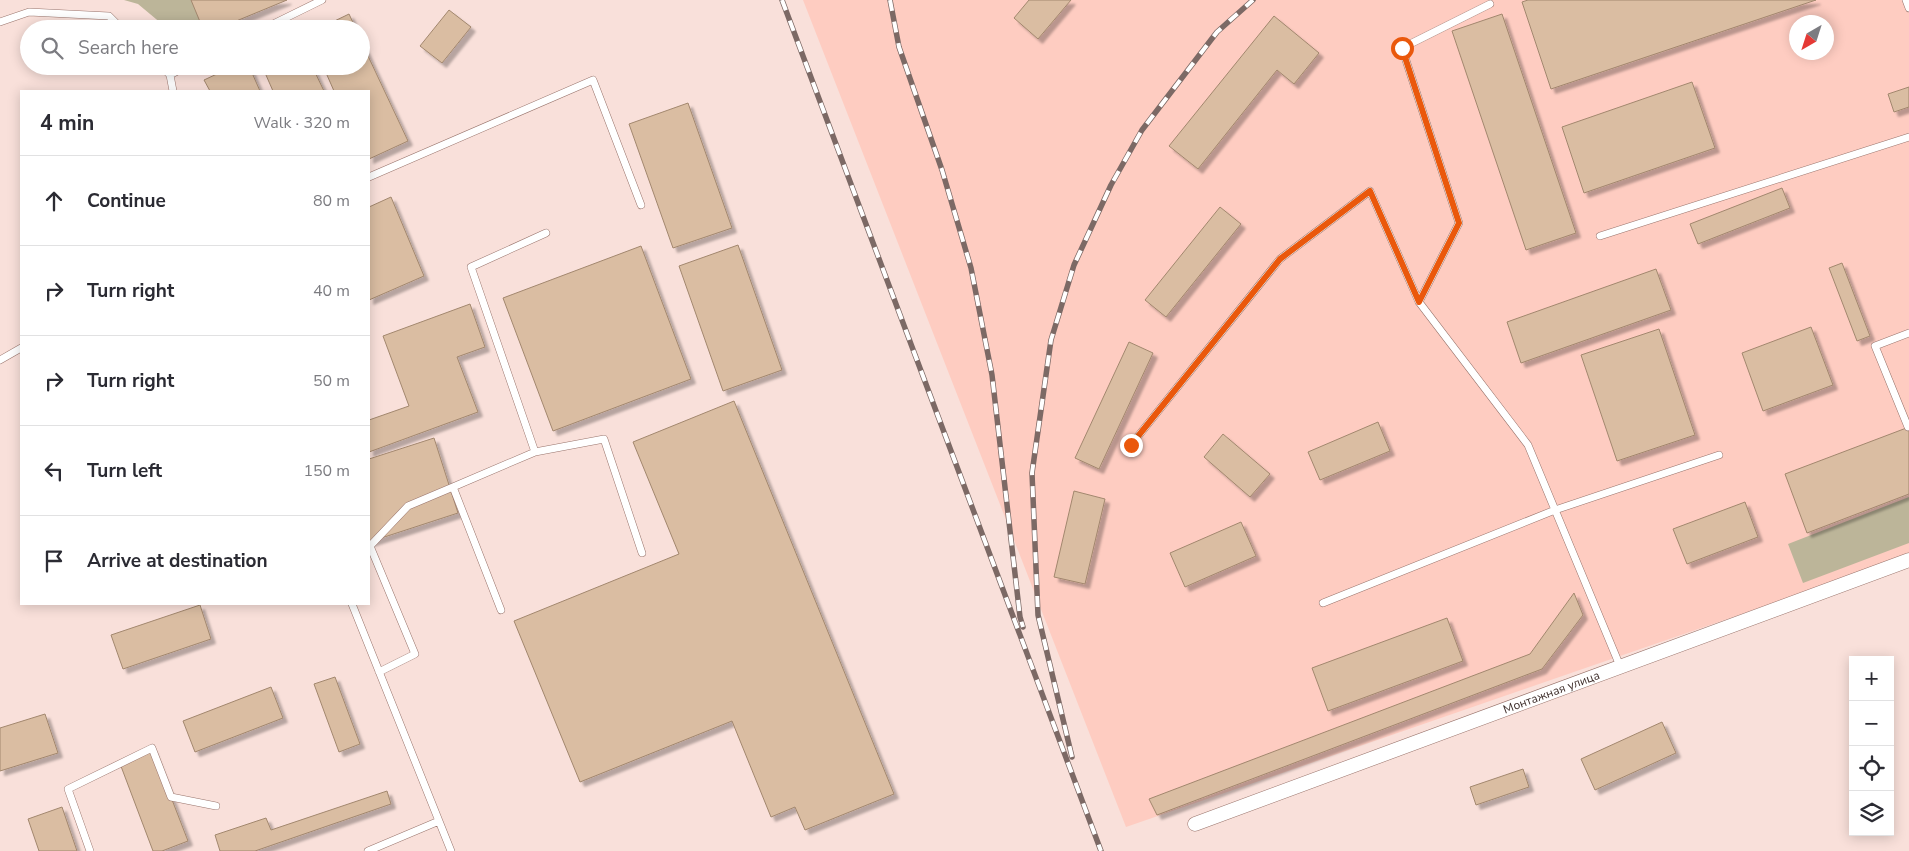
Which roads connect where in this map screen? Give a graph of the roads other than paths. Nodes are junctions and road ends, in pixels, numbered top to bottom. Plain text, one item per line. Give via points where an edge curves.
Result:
1 (322, 0) edge
2 (1906, 0) edge
3 (1490, 4) dead end
4 (1909, 8) edge
5 (113, 20) edge
6 (281, 20) edge
7 (0, 22) edge
8 (170, 75) edge
9 (173, 90) edge
10 (1909, 137) edge
11 (370, 177) edge
12 (641, 204) dead end
13 (546, 233) dead end
14 (1600, 236) dead end
15 (1419, 302) junction
16 (1909, 333) edge
17 (20, 349) edge
18 (0, 360) edge
19 (1908, 427) dead end
20 (1131, 445) dead end
21 (534, 452) junction
22 (1719, 455) dead end
23 (454, 487) junction
24 (1555, 510) junction
25 (642, 553) dead end
26 (1909, 560) edge
27 (1323, 603) dead end
28 (352, 605) edge
29 (501, 610) dead end
30 (1620, 666) junction
31 (379, 672) junction
32 (216, 806) dead end
33 (439, 821) junction
34 (1195, 824) dead end
35 (90, 851) edge
36 (368, 851) edge
37 (451, 851) edge

1 - 6 lane
2 - 4 lane
3 - 15 lane via 1402,48 1459,223
5 - 7 lane via 109,16 29,12
8 - 9 lane
10 - 14 lane
11 - 12 lane via 593,80
13 - 21 lane via 471,267
15 - 20 lane via 1370,191 1280,259
15 - 24 lane via 1528,445
16 - 19 lane via 1875,346
17 - 18 lane
21 - 23 lane
21 - 25 lane via 604,439
22 - 24 lane
23 - 29 lane
23 - 31 lane via 408,506 370,546 415,654
24 - 27 lane
24 - 30 lane
26 - 30 street, Монтажная улица
28 - 31 lane
30 - 34 street, Монтажная улица
31 - 33 lane
32 - 35 lane via 171,797 152,748 68,788
33 - 36 lane
33 - 37 lane

